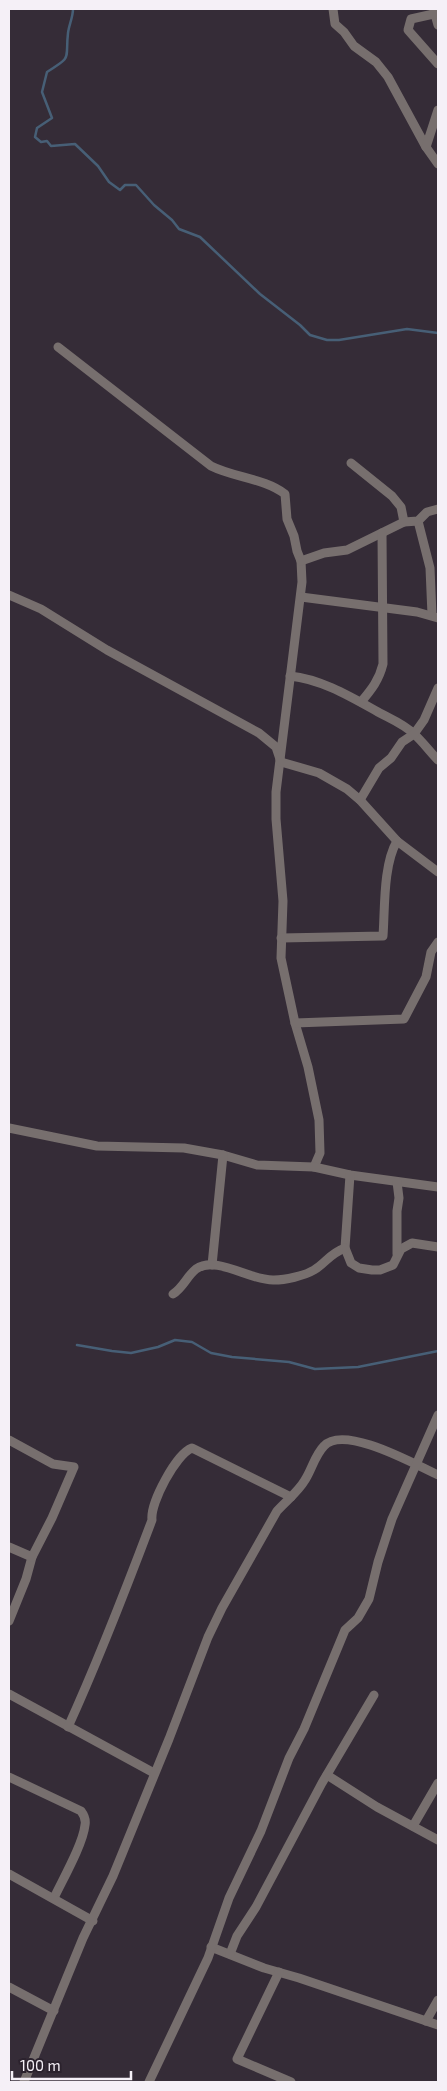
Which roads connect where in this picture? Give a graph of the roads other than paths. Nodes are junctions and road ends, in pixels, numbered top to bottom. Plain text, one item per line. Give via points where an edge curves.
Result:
1 (333, 9) edge
2 (436, 12) edge
3 (438, 25) edge
4 (438, 64) edge
5 (438, 110) edge
6 (426, 147) junction
7 (438, 164) edge
8 (58, 347) dead end
9 (352, 463) dead end
10 (438, 509) edge
11 (418, 521) junction
12 (404, 522) junction
13 (382, 533) junction
14 (301, 562) junction
15 (9, 595) edge
16 (301, 597) junction
17 (384, 608) junction
18 (435, 617) edge
19 (290, 676) junction
20 (438, 688) edge
21 (361, 702) junction
22 (414, 734) junction
23 (438, 760) edge
24 (281, 762) junction
25 (360, 800) junction
26 (397, 841) junction
27 (438, 872) edge
28 (280, 938) junction
29 (438, 942) edge
30 (295, 1023) junction
31 (9, 1128) edge
32 (223, 1155) junction
33 (314, 1167) junction
34 (350, 1175) junction
35 (397, 1182) junction
36 (438, 1187) edge
37 (438, 1247) edge
38 (345, 1248) junction
39 (398, 1254) junction
40 (212, 1265) junction
41 (173, 1294) dead end
42 (438, 1415) edge
43 (9, 1440) edge
44 (416, 1465) junction
45 (438, 1475) edge
46 (290, 1497) junction
47 (9, 1547) edge
48 (32, 1557) junction
49 (9, 1621) edge
50 (9, 1694) edge
51 (374, 1695) dead end
52 (68, 1727) junction
53 (154, 1773) junction
54 (326, 1775) junction
55 (9, 1778) edge
56 (438, 1784) edge
57 (413, 1826) junction
58 (438, 1840) edge
59 (9, 1874) edge
60 (54, 1898) junction
61 (93, 1921) junction
62 (211, 1947) junction
63 (230, 1954) junction
64 (278, 1972) junction
65 (9, 1987) edge
66 (438, 2000) edge
67 (54, 2011) junction
68 (426, 2021) junction
69 (438, 2025) edge
70 (24, 2082) edge
71 (149, 2082) edge
72 (291, 2082) edge

1 - 6 street via 335,24 388,77
2 - 3 street
2 - 4 street via 411,19 408,30
5 - 6 street
6 - 7 street
8 - 14 street via 211,466 235,476 273,485 285,494 286,519
9 - 12 street via 392,496 401,507
10 - 11 street via 427,512
11 - 12 street
11 - 18 street via 430,568
12 - 13 street
13 - 14 street via 347,550 324,553
13 - 17 street
14 - 16 street
15 - 24 street via 41,609 106,650 259,733 276,747
16 - 17 street
16 - 19 street
17 - 18 street
17 - 21 street via 380,677
19 - 21 street via 304,677
19 - 24 street
20 - 22 street
21 - 22 street
22 - 23 street
22 - 25 street via 402,742 379,768
24 - 25 street via 319,773
24 - 28 street via 276,792 283,900
25 - 26 street
26 - 27 street
26 - 28 street via 392,849 387,876 383,936
28 - 30 street
29 - 30 street via 431,952 426,977 404,1019
30 - 33 street via 319,1120 320,1153
31 - 32 street via 97,1146 184,1148
32 - 33 street via 256,1165
32 - 40 street
33 - 34 street
34 - 35 street
34 - 38 street
35 - 36 street
35 - 39 street
37 - 39 street via 412,1243
38 - 39 street via 351,1263 372,1270 393,1265
38 - 40 street via 333,1253 307,1274 274,1280 254,1278
40 - 41 street via 195,1270
42 - 44 street
43 - 48 street via 53,1464 74,1467
44 - 45 street
44 - 46 street via 391,1452 350,1441 333,1441 323,1447 297,1492
44 - 62 street via 387,1533 369,1599 346,1630 289,1758 261,1831 229,1898
46 - 52 street via 192,1448 185,1450 162,1483 151,1514 152,1520
46 - 53 street via 277,1511 222,1608
47 - 48 street
48 - 49 street
50 - 52 street
51 - 54 street
52 - 53 street
53 - 61 street
54 - 57 street
54 - 63 street
55 - 60 street via 81,1811 84,1816 85,1826 77,1849
56 - 57 street
57 - 58 street
59 - 60 street
60 - 61 street
61 - 67 street
62 - 63 street
62 - 71 street
63 - 64 street
64 - 68 street
64 - 72 street via 237,2059
65 - 67 street
66 - 68 street
67 - 70 street
68 - 69 street

